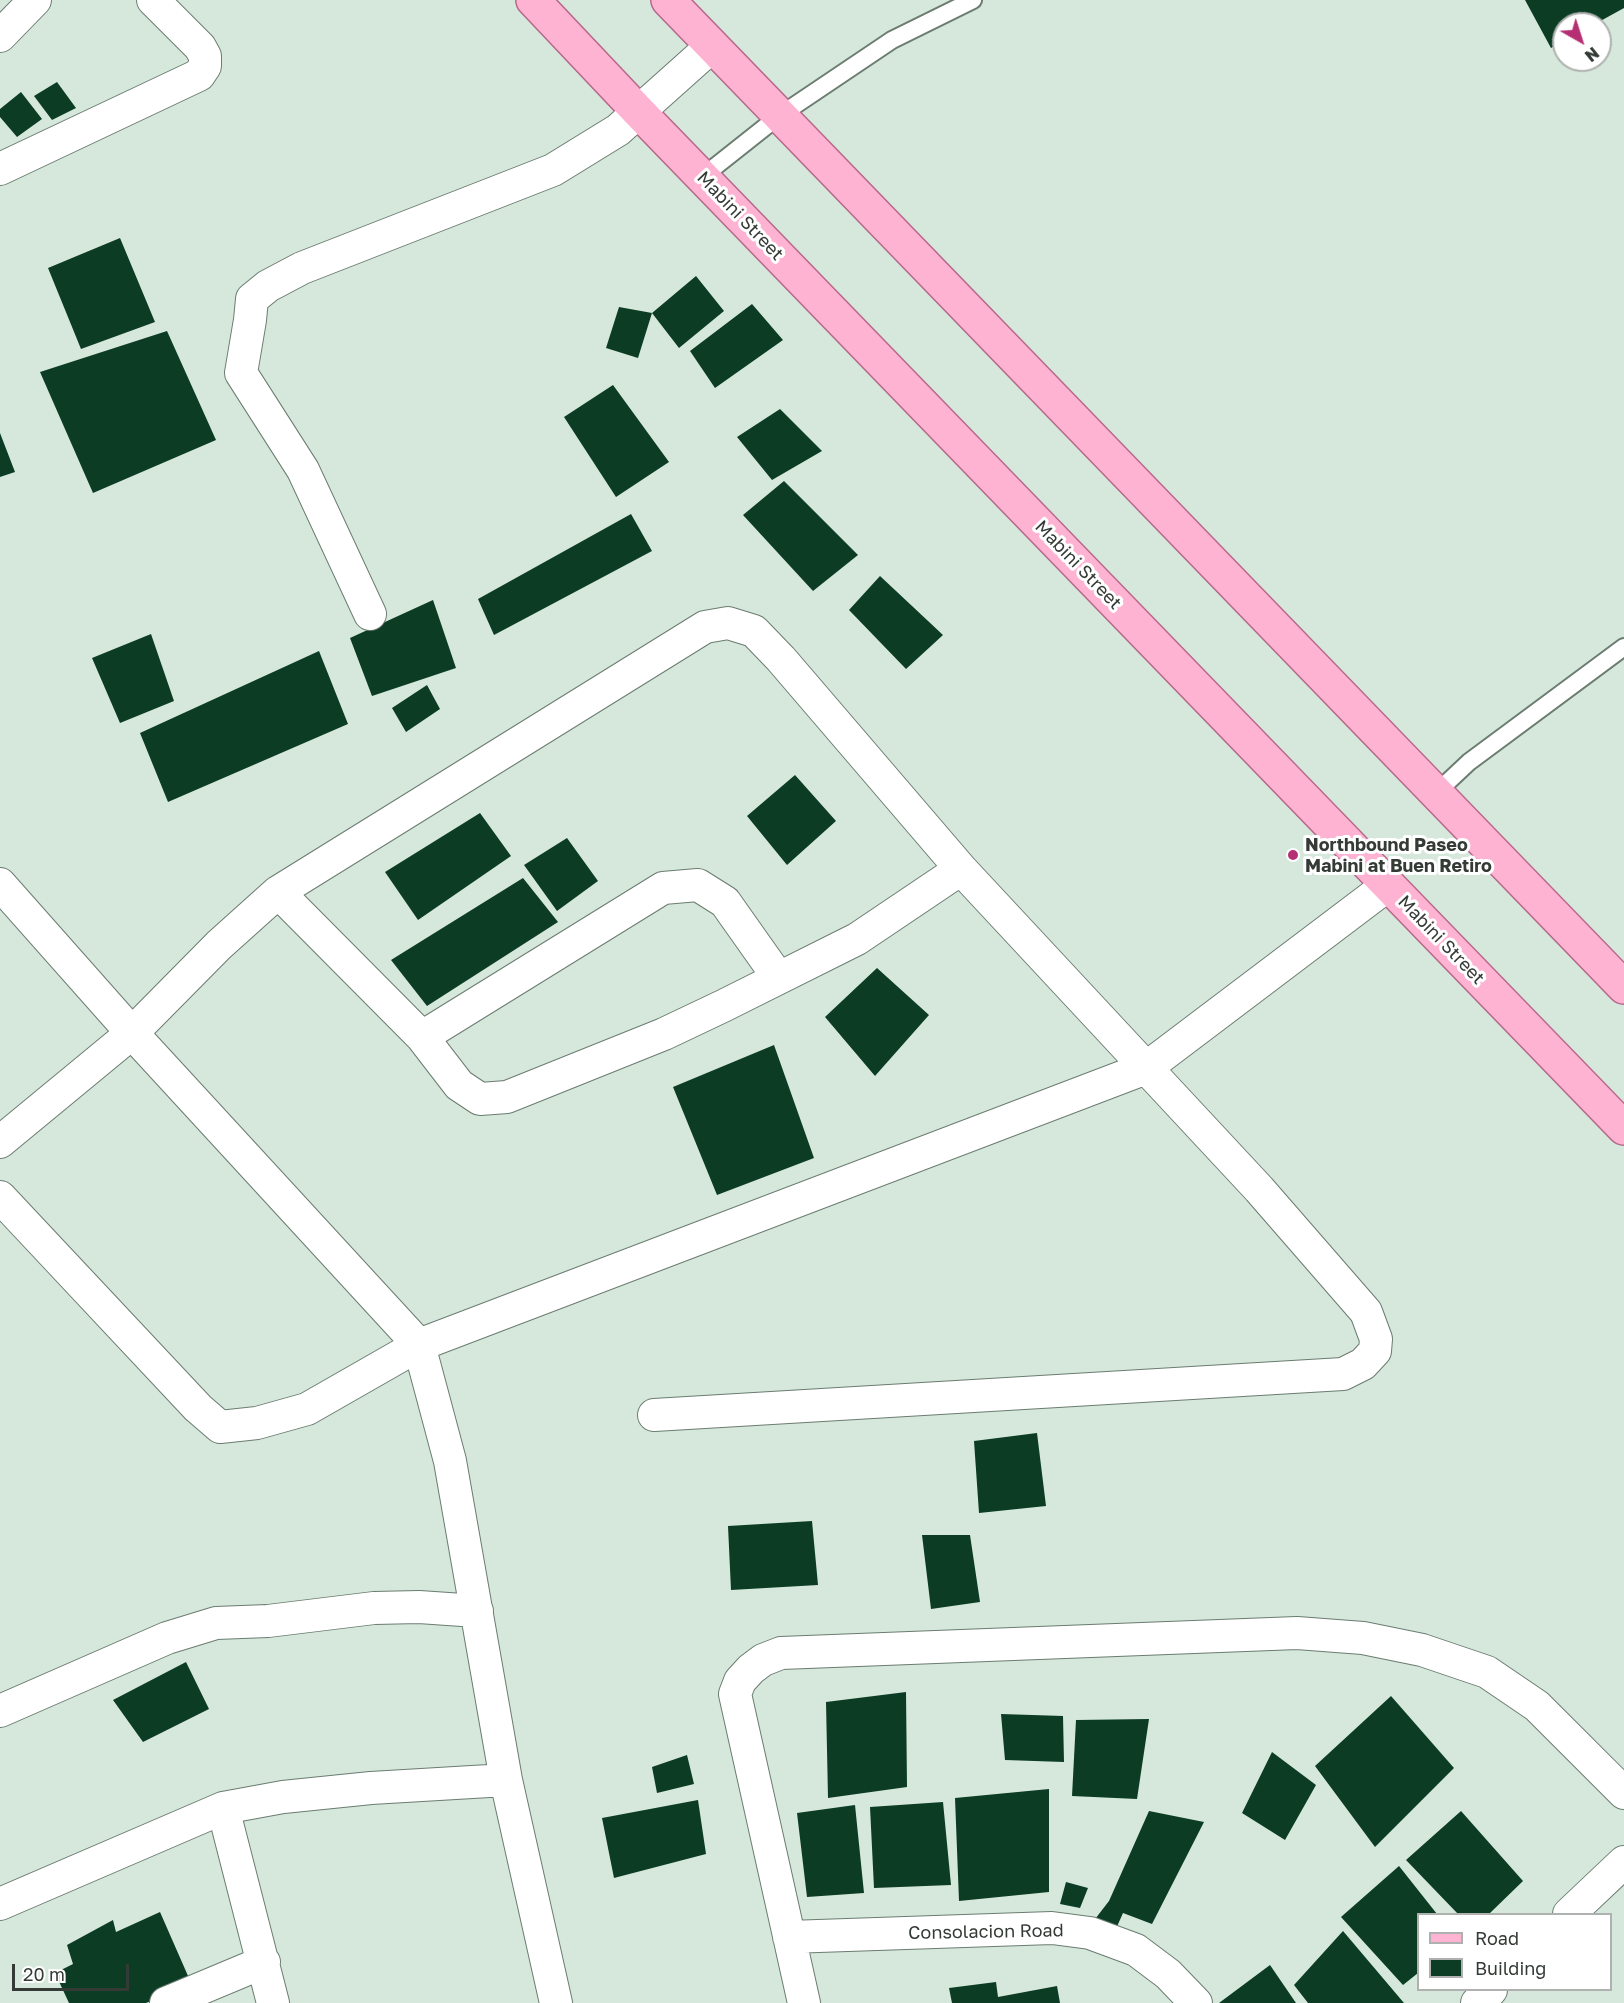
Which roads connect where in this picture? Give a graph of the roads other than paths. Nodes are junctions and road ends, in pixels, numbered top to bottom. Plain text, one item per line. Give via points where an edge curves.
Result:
1 (35, 0) edge
2 (153, 0) edge
3 (533, 0) edge
4 (668, 0) edge
5 (973, 0) edge
6 (0, 36) edge
7 (712, 46) junction
8 (638, 111) junction
9 (779, 116) junction
10 (0, 169) edge
11 (702, 177) junction
12 (370, 614) dead end
13 (1624, 647) edge
14 (1436, 793) junction
15 (961, 869) junction
16 (0, 884) edge
17 (1388, 885) junction
18 (278, 892) junction
19 (778, 977) junction
20 (1624, 987) edge
21 (132, 1033) junction
22 (422, 1037) junction
23 (1146, 1068) junction
24 (1624, 1128) edge
25 (0, 1142) edge
26 (0, 1197) edge
27 (419, 1345) junction
28 (654, 1415) dead end
29 (477, 1611) junction
30 (0, 1712) edge
31 (506, 1780) junction
32 (1624, 1793) edge
33 (224, 1808) junction
34 (1624, 1863) edge
35 (0, 1904) edge
36 (1570, 1913) edge
37 (789, 1937) junction
38 (264, 1962) junction
39 (1489, 1991) edge
40 (166, 2003) edge
41 (273, 2003) edge
42 (556, 2003) edge
43 (804, 2003) edge
44 (1196, 2003) edge
45 (1477, 2003) edge

1 - 6 street
2 - 10 street via 200,47 205,66 199,75
3 - 8 main road, Mabini Street
4 - 7 main road
5 - 9 lane via 892,40
7 - 8 street
7 - 9 main road
8 - 11 main road, Mabini Street
8 - 12 street via 618,130 553,170 302,268 252,299 241,373 303,470
9 - 11 lane
9 - 14 main road
11 - 17 main road, Mabini Street
13 - 14 lane via 1469,762
14 - 20 main road
15 - 18 street via 781,659 754,631 728,622 705,627
15 - 19 street via 857,939
15 - 23 street
16 - 21 street
17 - 23 street
17 - 24 main road, Mabini Street
18 - 21 street
18 - 22 street
19 - 22 street via 664,1034 507,1097 480,1099 459,1085
19 - 22 street via 725,902 698,885 663,888
21 - 25 street
21 - 27 street
23 - 27 street
23 - 28 street via 1366,1312 1376,1339 1375,1351 1363,1364 1343,1374
26 - 27 street via 220,1427 257,1423 307,1408
27 - 29 street via 450,1461
29 - 30 street via 374,1608 216,1623 167,1638
29 - 31 street
31 - 33 street via 371,1788
31 - 42 street
32 - 37 street via 1536,1706 1487,1672 1422,1650 1363,1638 1297,1633 781,1653 751,1669 735,1694
33 - 35 street
33 - 38 street
34 - 36 street
37 - 43 street
37 - 44 street, Consolacion Road via 1052,1928 1090,1933 1136,1950 1168,1974
38 - 40 street
38 - 41 street
39 - 45 street

